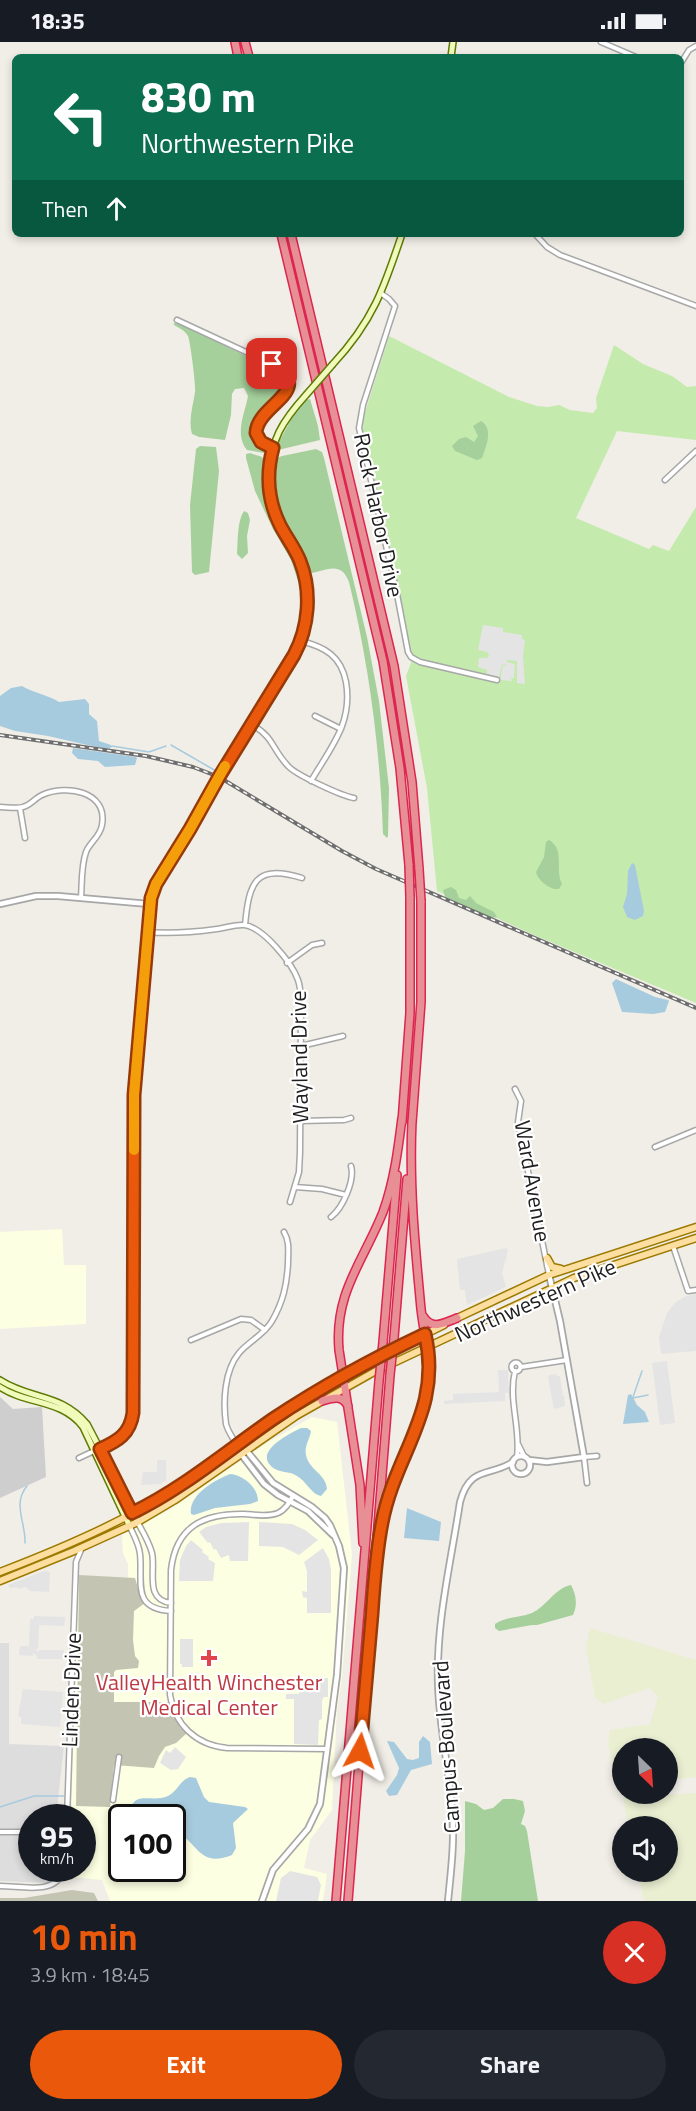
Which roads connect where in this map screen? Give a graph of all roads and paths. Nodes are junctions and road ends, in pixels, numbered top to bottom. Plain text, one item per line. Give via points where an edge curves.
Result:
1 (601, 42) edge
2 (696, 46) edge
3 (629, 54) edge
4 (684, 58) edge
5 (282, 237) edge
6 (292, 237) edge
7 (401, 237) edge
8 (538, 237) edge
9 (382, 294) junction
10 (696, 306) edge
11 (177, 320) dead end
12 (273, 448) junction
13 (696, 451) edge
14 (665, 480) dead end
15 (301, 641) junction
16 (497, 680) dead end
17 (315, 716) dead end
18 (251, 724) junction
19 (341, 729) junction
20 (310, 781) junction
21 (354, 798) dead end
22 (0, 807) edge
23 (20, 808) junction
24 (25, 838) dead end
25 (302, 878) dead end
26 (81, 898) junction
27 (0, 904) edge
28 (149, 904) junction
29 (245, 925) junction
30 (147, 932) junction
31 (322, 944) dead end
32 (287, 963) junction
33 (343, 1036) dead end
34 (301, 1046) junction
35 (515, 1089) dead end
36 (351, 1118) dead end
37 (402, 1118) junction
38 (300, 1121) junction
39 (412, 1121) junction
40 (696, 1131) edge
41 (655, 1147) dead end
42 (351, 1166) dead end
43 (295, 1187) junction
44 (346, 1195) junction
45 (290, 1202) dead end
46 (332, 1217) dead end
47 (696, 1227) edge
48 (284, 1232) dead end
49 (680, 1233) junction
50 (696, 1238) edge
51 (672, 1245) junction
52 (546, 1258) junction
53 (565, 1269) junction
54 (549, 1275) junction
55 (552, 1288) junction
56 (696, 1290) edge
57 (422, 1310) junction
58 (457, 1318) junction
59 (265, 1330) junction
60 (425, 1334) junction
61 (190, 1340) dead end
62 (428, 1347) junction
63 (567, 1360) junction
64 (521, 1367) junction
65 (515, 1371) junction
66 (343, 1376) junction
67 (0, 1380) edge
68 (0, 1386) edge
69 (345, 1388) junction
70 (322, 1401) junction
71 (348, 1408) junction
72 (517, 1441) junction
73 (237, 1445) junction
74 (97, 1450) junction
75 (243, 1452) junction
76 (524, 1456) junction
77 (597, 1456) dead end
78 (584, 1457) junction
79 (79, 1458) dead end
80 (515, 1459) junction
81 (529, 1460) junction
82 (547, 1462) junction
83 (495, 1468) junction
84 (529, 1468) junction
85 (514, 1470) junction
86 (587, 1483) dead end
87 (293, 1496) junction
88 (290, 1502) junction
89 (132, 1513) junction
90 (125, 1517) junction
91 (138, 1522) junction
92 (130, 1527) junction
93 (89, 1535) junction
94 (333, 1535) junction
95 (73, 1542) junction
96 (82, 1548) junction
97 (74, 1551) junction
98 (64, 1555) junction
99 (76, 1562) junction
100 (376, 1562) junction
101 (0, 1572) edge
102 (0, 1581) edge
103 (362, 1586) junction
104 (171, 1603) junction
105 (171, 1611) junction
106 (327, 1749) junction
107 (119, 1758) dead end
108 (113, 1800) dead end
109 (67, 1804) edge
110 (0, 1832) edge
111 (18, 1832) edge
112 (58, 1882) edge
113 (0, 1886) edge
114 (336, 1900) edge
115 (262, 1901) edge
116 (348, 1901) edge
117 (448, 1901) edge

1 - 3 street
2 - 4 street
5 - 37 highway, bridge via 384,669 401,776 410,897 410,1013
6 - 39 highway, bridge via 394,666 412,782 421,901 421,1002
7 - 9 main road
8 - 10 street via 560,255
9 - 12 main road, bridge via 363,327 287,417
9 - 16 street, Rock Harbor Drive via 395,306 363,405 359,433 408,652 420,662
11 - 12 street via 286,374 286,392 256,428 261,442
12 - 15 main road via 269,476 272,502 307,587
13 - 14 street
15 - 18 main road
15 - 19 street via 326,649 341,665 348,698
17 - 19 street
18 - 20 street via 270,739 289,767
18 - 28 main road via 156,884
19 - 20 street
20 - 21 street
22 - 23 street
23 - 24 street
23 - 26 street via 45,794 71,790 85,792 98,803 102,825 85,854
25 - 29 street via 275,872 258,880 250,894
26 - 27 street via 46,896
26 - 28 street
28 - 30 main road
29 - 30 street
29 - 32 street, Wayland Drive via 266,938
30 - 74 main road via 134,1104 133,1413 121,1438
31 - 32 street via 312,945
32 - 34 street, Wayland Drive via 299,984
33 - 34 street
34 - 38 street, Wayland Drive
35 - 52 street, Ward Avenue via 521,1101 519,1122
36 - 38 street
37 - 66 highway via 388,1197 341,1306 338,1327
37 - 103 highway, bridge
38 - 43 street, Wayland Drive via 300,1164
39 - 57 highway via 411,1193
39 - 100 highway, bridge
40 - 41 street
42 - 44 street
43 - 44 street
43 - 45 street, Wayland Drive
44 - 46 street
47 - 49 main road, Northwestern Pike
48 - 59 street via 288,1242 286,1290
49 - 51 main road
49 - 53 main road, Northwestern Pike
50 - 51 main road, Northwestern Pike
51 - 55 main road, Northwestern Pike
51 - 56 street via 688,1291
52 - 53 main road via 552,1267
52 - 54 street, Ward Avenue
53 - 54 main road, Northwestern Pike
54 - 55 street
54 - 58 main road, Northwestern Pike
55 - 62 main road, Northwestern Pike
55 - 63 street
57 - 58 highway via 426,1322 434,1326
57 - 60 highway
58 - 60 main road, Northwestern Pike
59 - 61 street via 251,1320 241,1319
59 - 73 street via 238,1354 227,1377 226,1425
60 - 62 highway
60 - 66 main road, Northwestern Pike
62 - 69 main road, Northwestern Pike
62 - 100 highway via 427,1397 386,1505
63 - 64 street
63 - 78 street
64 - 65 street
64 - 65 street via 514,1363
65 - 72 street
66 - 69 highway
66 - 73 main road, Northwestern Pike
67 - 74 main road via 73,1409 87,1424
68 - 74 main road via 69,1413
69 - 70 main road, Northwestern Pike
69 - 71 highway
70 - 71 highway via 341,1398
70 - 75 main road, Northwestern Pike
71 - 103 highway via 362,1501
72 - 76 street
72 - 80 street
73 - 75 street
73 - 89 main road, Northwestern Pike
74 - 79 street
74 - 89 main road
74 - 90 main road
75 - 87 street via 278,1487
75 - 88 street via 264,1484
75 - 91 main road, Northwestern Pike
76 - 80 street, Campus Boulevard
76 - 81 street
77 - 78 street
78 - 82 street
78 - 86 street
80 - 83 street, Campus Boulevard
80 - 85 street
81 - 82 street
81 - 84 street
82 - 84 street
83 - 85 street
83 - 117 street, Campus Boulevard via 476,1477 462,1497 440,1626 438,1690 453,1818
84 - 85 street via 522,1473
87 - 88 street
87 - 94 street via 319,1512
88 - 94 street via 308,1512
88 - 104 street via 276,1514 220,1514 189,1529 172,1560
89 - 90 main road, Northwestern Pike
89 - 91 main road
90 - 92 main road
90 - 93 main road, Northwestern Pike
91 - 92 main road, Northwestern Pike
91 - 104 street via 152,1553 154,1593
92 - 96 main road, Northwestern Pike
92 - 105 street via 140,1551 143,1597 154,1609
93 - 95 main road, Northwestern Pike
93 - 97 main road
94 - 106 street via 342,1557 344,1580
95 - 98 main road
95 - 101 main road, Northwestern Pike
96 - 97 main road, Northwestern Pike
96 - 99 street, Linden Drive
97 - 98 main road, Northwestern Pike
97 - 99 street, Linden Drive
98 - 102 main road, Northwestern Pike
99 - 109 street, Linden Drive
100 - 116 highway
103 - 114 highway
104 - 105 street
105 - 106 street via 171,1699 177,1716 191,1734 220,1747
106 - 115 street via 316,1815 304,1836 275,1867
107 - 108 street
110 - 111 street
112 - 113 street via 50,1886

